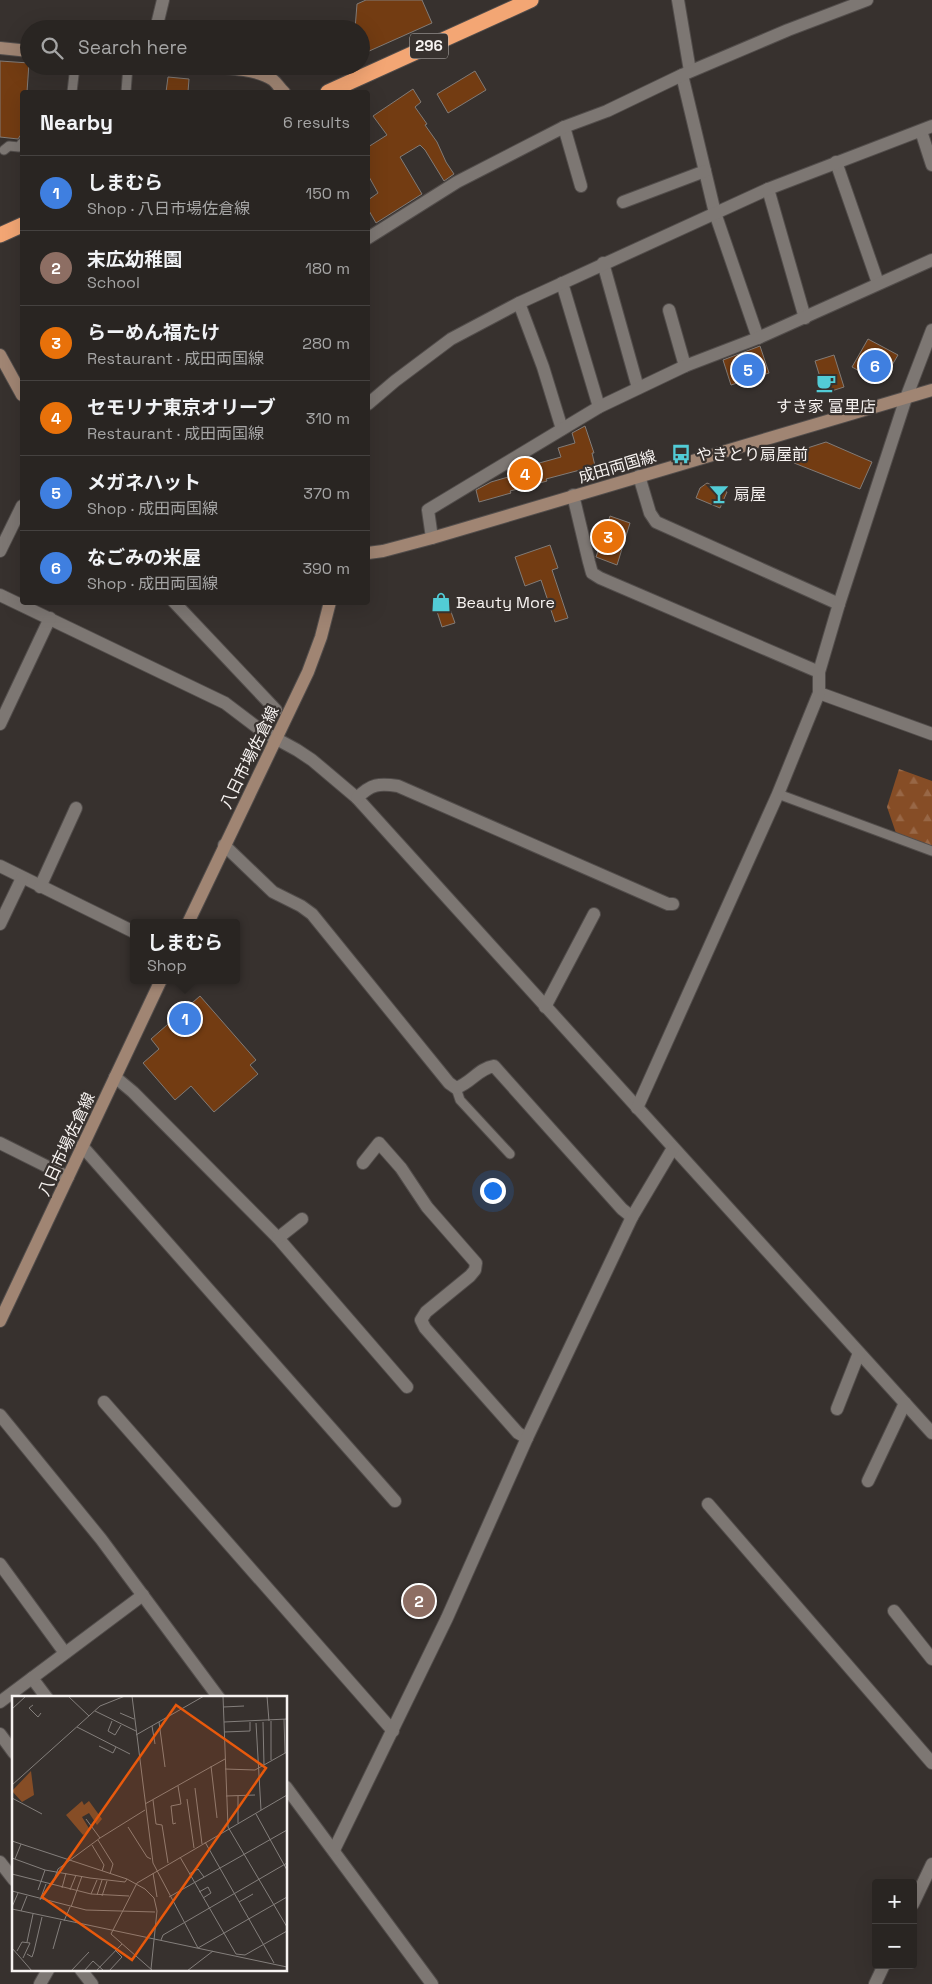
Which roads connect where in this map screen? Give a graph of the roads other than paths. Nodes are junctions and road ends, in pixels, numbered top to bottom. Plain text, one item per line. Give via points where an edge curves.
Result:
1 (164, 0) edge
2 (531, 0) edge
3 (678, 0) edge
4 (867, 0) edge
5 (158, 20) edge
6 (0, 48) edge
7 (20, 50) edge
8 (370, 73) edge
9 (686, 73) junction
10 (74, 75) edge
11 (127, 75) edge
12 (264, 75) edge
13 (366, 75) edge
14 (72, 90) edge
15 (126, 90) edge
16 (282, 90) edge
17 (332, 90) edge
18 (564, 127) junction
19 (927, 128) edge
20 (20, 145) edge
21 (4, 150) dead end
22 (836, 162) junction
23 (932, 165) edge
24 (705, 171) junction
25 (581, 186) dead end
26 (768, 189) junction
27 (623, 202) dead end
28 (715, 213) junction
29 (20, 226) edge
30 (0, 235) edge
31 (370, 237) edge
32 (932, 260) edge
33 (603, 264) junction
34 (562, 283) junction
35 (878, 283) junction
36 (519, 304) junction
37 (669, 310) dead end
38 (805, 318) junction
39 (932, 330) edge
40 (758, 338) junction
41 (0, 355) edge
42 (685, 366) junction
43 (638, 388) junction
44 (20, 390) edge
45 (932, 390) edge
46 (906, 398) junction
47 (370, 402) edge
48 (599, 407) junction
49 (562, 429) junction
50 (639, 476) junction
51 (573, 495) junction
52 (20, 510) edge
53 (432, 538) junction
54 (0, 551) edge
55 (370, 553) edge
56 (0, 595) edge
57 (20, 604) edge
58 (839, 604) junction
59 (22, 605) edge
60 (177, 605) edge
61 (329, 605) edge
62 (50, 618) junction
63 (819, 672) junction
64 (818, 694) junction
65 (276, 710) dead end
66 (0, 724) edge
67 (932, 734) edge
68 (275, 740) junction
69 (778, 794) junction
70 (357, 798) junction
71 (76, 808) dead end
72 (224, 846) junction
73 (932, 851) edge
74 (0, 866) edge
75 (22, 878) junction
76 (40, 887) junction
77 (673, 904) dead end
78 (594, 914) dead end
79 (190, 919) edge
80 (0, 924) edge
81 (130, 930) edge
82 (159, 984) edge
83 (544, 1007) junction
84 (115, 1077) junction
85 (456, 1088) junction
86 (637, 1108) junction
87 (0, 1143) edge
88 (82, 1146) junction
89 (673, 1148) junction
90 (510, 1154) dead end
91 (363, 1163) dead end
92 (68, 1177) junction
93 (632, 1216) junction
94 (302, 1219) dead end
95 (278, 1238) junction
96 (0, 1321) edge
97 (859, 1353) junction
98 (407, 1387) dead end
99 (104, 1402) dead end
100 (905, 1403) junction
101 (837, 1409) dead end
102 (0, 1415) edge
103 (932, 1433) edge
104 (527, 1438) junction
105 (868, 1481) dead end
106 (395, 1501) dead end
107 (708, 1504) dead end
108 (0, 1564) edge
109 (143, 1595) junction
110 (894, 1611) dead end
111 (65, 1653) junction
112 (932, 1659) edge
113 (32, 1678) junction
114 (46, 1696) edge
115 (219, 1696) edge
116 (0, 1702) edge
117 (393, 1731) junction
118 (0, 1734) edge
119 (12, 1750) edge
120 (932, 1763) edge
121 (288, 1790) edge
122 (334, 1850) junction
123 (0, 1862) edge
124 (932, 1864) edge
125 (12, 1877) edge
126 (917, 1896) edge
127 (882, 1969) edge
128 (47, 1972) edge
129 (83, 1972) edge
130 (40, 1984) edge
131 (92, 1984) edge
132 (432, 1984) edge
133 (875, 1984) edge

1 - 5 street
2 - 8 highway, 296
3 - 9 street
4 - 9 street
6 - 7 main road
9 - 18 street via 607,111
9 - 24 street
10 - 14 lane
11 - 15 lane
12 - 16 main road
13 - 17 highway, 296
18 - 25 street
18 - 31 street via 457,182
19 - 22 street
19 - 23 street
20 - 21 lane
22 - 26 street
22 - 35 street
24 - 27 street
24 - 28 street
26 - 28 street
26 - 38 street
28 - 33 street
28 - 40 street
29 - 30 highway
32 - 35 street
33 - 34 street
33 - 43 street
34 - 36 street
34 - 48 street
35 - 38 street
36 - 47 street via 451,339
36 - 49 street
37 - 42 street
38 - 40 street
39 - 46 street
40 - 42 street
41 - 44 main road
42 - 43 street
43 - 48 street
45 - 46 main road, 成田両国線
46 - 50 main road, 成田両国線
46 - 58 street
48 - 49 street
49 - 53 street via 428,510
50 - 51 main road, 成田両国線
50 - 58 street via 650,513 656,522
51 - 53 main road, 成田両国線
51 - 63 street via 592,573
52 - 54 street
53 - 55 main road, 成田両国線
56 - 57 street
58 - 63 street
59 - 62 street
60 - 65 street
61 - 68 main road, 八日市場佐倉線 via 308,672
62 - 66 street
62 - 68 street via 225,703
63 - 64 street
64 - 67 street
64 - 69 street
68 - 70 street via 312,760
68 - 72 main road, 八日市場佐倉線
69 - 73 lane
69 - 86 street
70 - 77 street via 376,785 398,786
70 - 83 street
71 - 76 street
72 - 79 main road, 八日市場佐倉線
72 - 85 street via 272,892 312,914
74 - 75 street
75 - 76 street
75 - 80 street
76 - 81 street
78 - 83 street
82 - 84 main road, 八日市場佐倉線
83 - 86 street
84 - 88 main road, 八日市場佐倉線
84 - 95 street
85 - 90 lane via 460,1100
85 - 93 street via 465,1085 485,1067 494,1066 622,1209
86 - 89 street
87 - 92 street
88 - 92 main road, 八日市場佐倉線
88 - 106 street
89 - 93 street
89 - 97 street
91 - 104 street via 379,1143 401,1168 427,1207 476,1263 470,1276 426,1312 421,1320 518,1433
92 - 96 main road, 八日市場佐倉線
93 - 104 street
94 - 95 street
95 - 98 street
97 - 100 street
97 - 101 street
99 - 117 street
100 - 103 street
100 - 105 street
102 - 109 street
104 - 117 street
107 - 120 street
108 - 111 street
109 - 111 street
109 - 115 street
110 - 112 street
111 - 113 street
113 - 114 street
113 - 116 street
117 - 122 street
118 - 119 street
121 - 122 street
122 - 132 street
123 - 125 street
124 - 126 street
127 - 133 street
128 - 130 street
129 - 131 street

